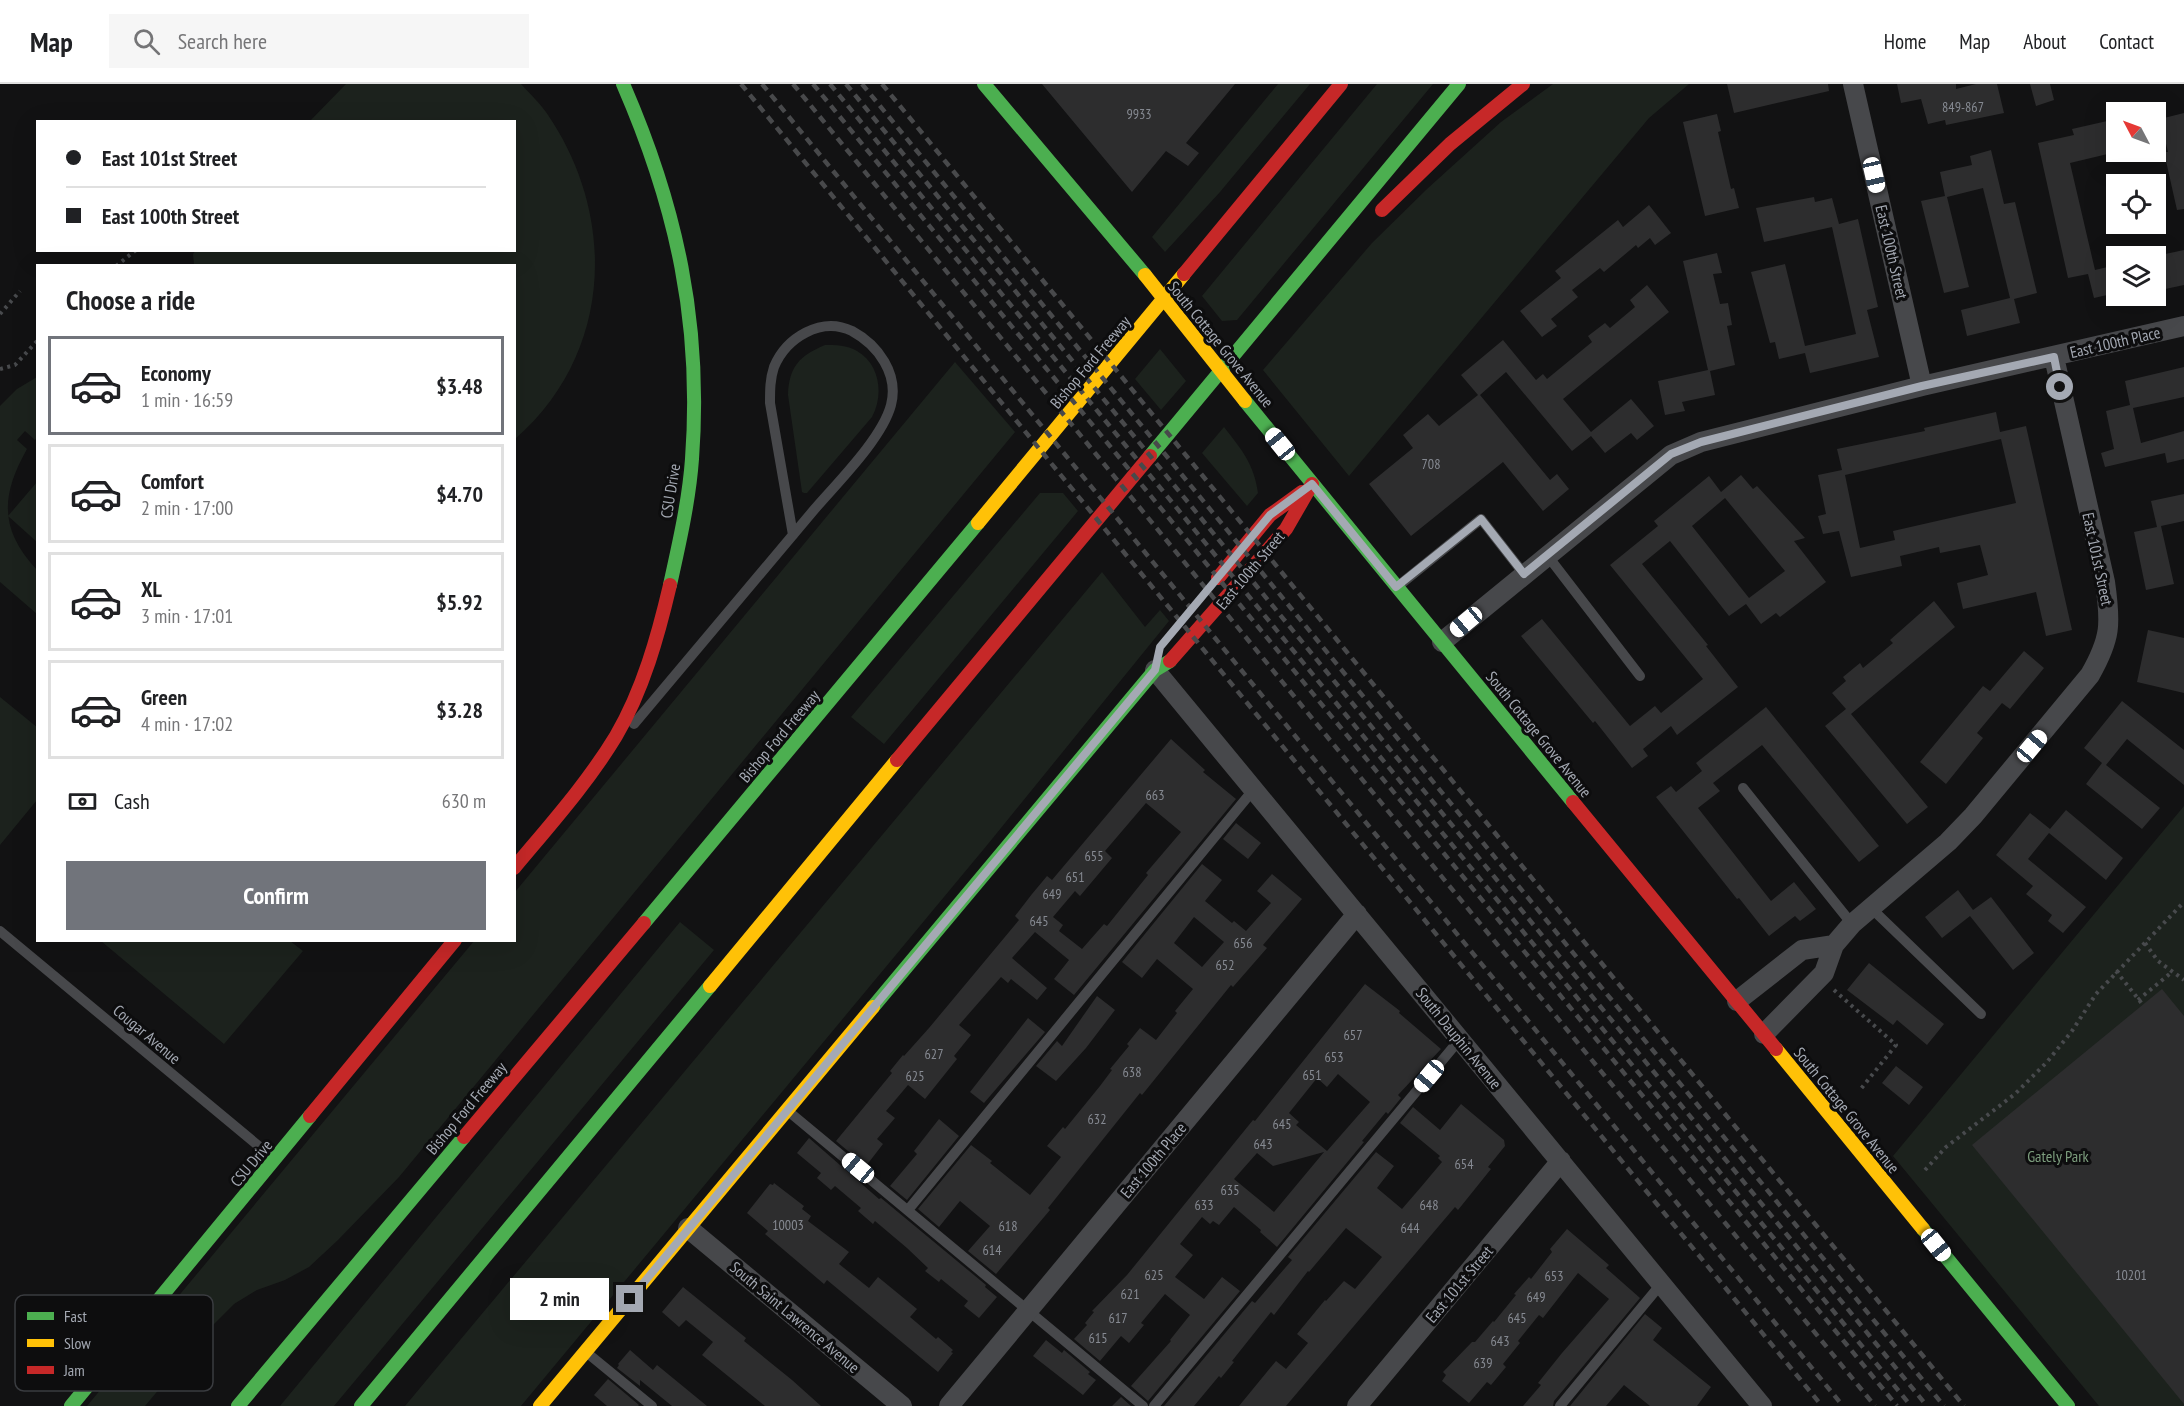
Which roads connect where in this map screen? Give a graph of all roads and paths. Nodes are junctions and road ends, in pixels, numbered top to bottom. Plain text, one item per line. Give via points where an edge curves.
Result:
1 (622, 84) edge
2 (984, 84) edge
3 (1341, 84) edge
4 (1459, 84) edge
5 (1523, 84) edge
6 (1853, 84) edge
7 (1374, 219) dead end
8 (134, 252) edge
9 (118, 264) edge
10 (20, 291) dead end
11 (0, 315) edge
12 (2184, 326) edge
13 (36, 342) edge
14 (2054, 357) junction
15 (0, 369) edge
16 (1239, 378) dead end
17 (1922, 386) junction
18 (1224, 396) dead end
19 (1312, 484) junction
20 (793, 535) junction
21 (1547, 555) junction
22 (1079, 563) dead end
23 (1524, 574) junction
24 (1211, 586) dead end
25 (1396, 587) junction
26 (1019, 615) junction
27 (1442, 642) junction
28 (1160, 647) dead end
29 (1155, 670) junction
30 (1640, 676) dead end
31 (1743, 788) dead end
32 (1254, 789) junction
33 (574, 795) junction
34 (516, 866) edge
35 (2184, 902) edge
36 (1871, 908) junction
37 (1357, 914) junction
38 (1852, 924) junction
39 (0, 931) edge
40 (453, 942) edge
41 (2145, 943) junction
42 (1834, 945) junction
43 (2116, 972) junction
44 (2172, 972) junction
45 (2184, 980) edge
46 (1831, 988) dead end
47 (2138, 1000) junction
48 (1737, 1001) junction
49 (2143, 1005) dead end
50 (1981, 1014) dead end
51 (1764, 1034) junction
52 (1460, 1039) junction
53 (1860, 1090) dead end
54 (787, 1109) junction
55 (275, 1161) junction
56 (1561, 1161) junction
57 (1925, 1170) dead end
58 (908, 1210) junction
59 (688, 1228) junction
60 (1661, 1284) junction
61 (163, 1295) edge
62 (1028, 1311) junction
63 (585, 1351) junction
64 (83, 1391) edge
65 (71, 1406) edge
66 (238, 1406) edge
67 (361, 1406) edge
68 (540, 1406) edge
69 (652, 1406) edge
70 (902, 1406) edge
71 (950, 1406) edge
72 (1143, 1406) edge
73 (1154, 1406) edge
74 (1357, 1406) edge
75 (1560, 1406) edge
76 (1762, 1406) edge
77 (2068, 1406) edge

1 - 33 main road, CSU Drive via 657,167 675,227 686,286 693,342 692,461 671,582 640,689 615,736
2 - 19 main road, South Cottage Grove Avenue, bridge
3 - 66 main road, Bishop Ford Freeway via 832,700
4 - 26 main road
5 - 7 main road via 1412,177
6 - 17 street, East 100th Street
8 - 9 path
10 - 11 path
12 - 14 street, East 100th Place
13 - 15 path via 15,365
14 - 17 street, East 100th Place
14 - 36 street, East 101st Street via 2105,582 2109,634 2090,675 1973,816
16 - 18 main road
17 - 21 street, East 100th Place via 1701,442 1671,454
19 - 24 main road, East 100th Street via 1270,515
19 - 25 main road, South Cottage Grove Avenue
19 - 29 main road, East 100th Street via 1286,529 1174,659
20 - 20 lane via 869,444 891,406 893,385 877,349 847,329 829,326 797,337 783,350 770,382 770,403
20 - 33 lane
21 - 23 street, East 100th Place
21 - 30 lane
22 - 26 main road
23 - 25 lane via 1481,519
23 - 27 street, East 100th Place
25 - 27 main road, South Cottage Grove Avenue
26 - 67 main road
27 - 48 main road, South Cottage Grove Avenue
28 - 29 main road, East 100th Street
29 - 32 street, South Dauphin Avenue
29 - 54 main road, East 100th Street
31 - 38 lane
32 - 37 street, South Dauphin Avenue
32 - 58 lane
33 - 34 main road, CSU Drive
35 - 41 path
36 - 38 street, East 101st Street
36 - 50 lane
37 - 52 street, South Dauphin Avenue
37 - 62 street, East 100th Place
38 - 42 street, East 101st Street
39 - 55 lane, Cougar Avenue
40 - 55 main road, CSU Drive
41 - 43 path
41 - 44 path
42 - 48 street via 1802,950
42 - 51 street, East 101st Street via 1824,973
43 - 47 path
43 - 57 path via 2031,1078 1946,1147
44 - 45 path
44 - 47 path
46 - 53 path via 1896,1045
47 - 49 path
48 - 51 main road, South Cottage Grove Avenue
51 - 77 main road, South Cottage Grove Avenue
52 - 56 street, South Dauphin Avenue
52 - 73 lane
54 - 58 lane
54 - 59 main road, East 100th Street
55 - 61 main road, CSU Drive
56 - 60 street, South Dauphin Avenue
56 - 74 street, East 101st Street
58 - 62 lane
59 - 63 main road, East 100th Street
59 - 70 street, South Saint Lawrence Avenue
60 - 75 lane
60 - 76 street, South Dauphin Avenue
62 - 71 street, East 100th Place
62 - 72 lane
63 - 68 main road, East 100th Street
63 - 69 lane
64 - 65 main road, CSU Drive

